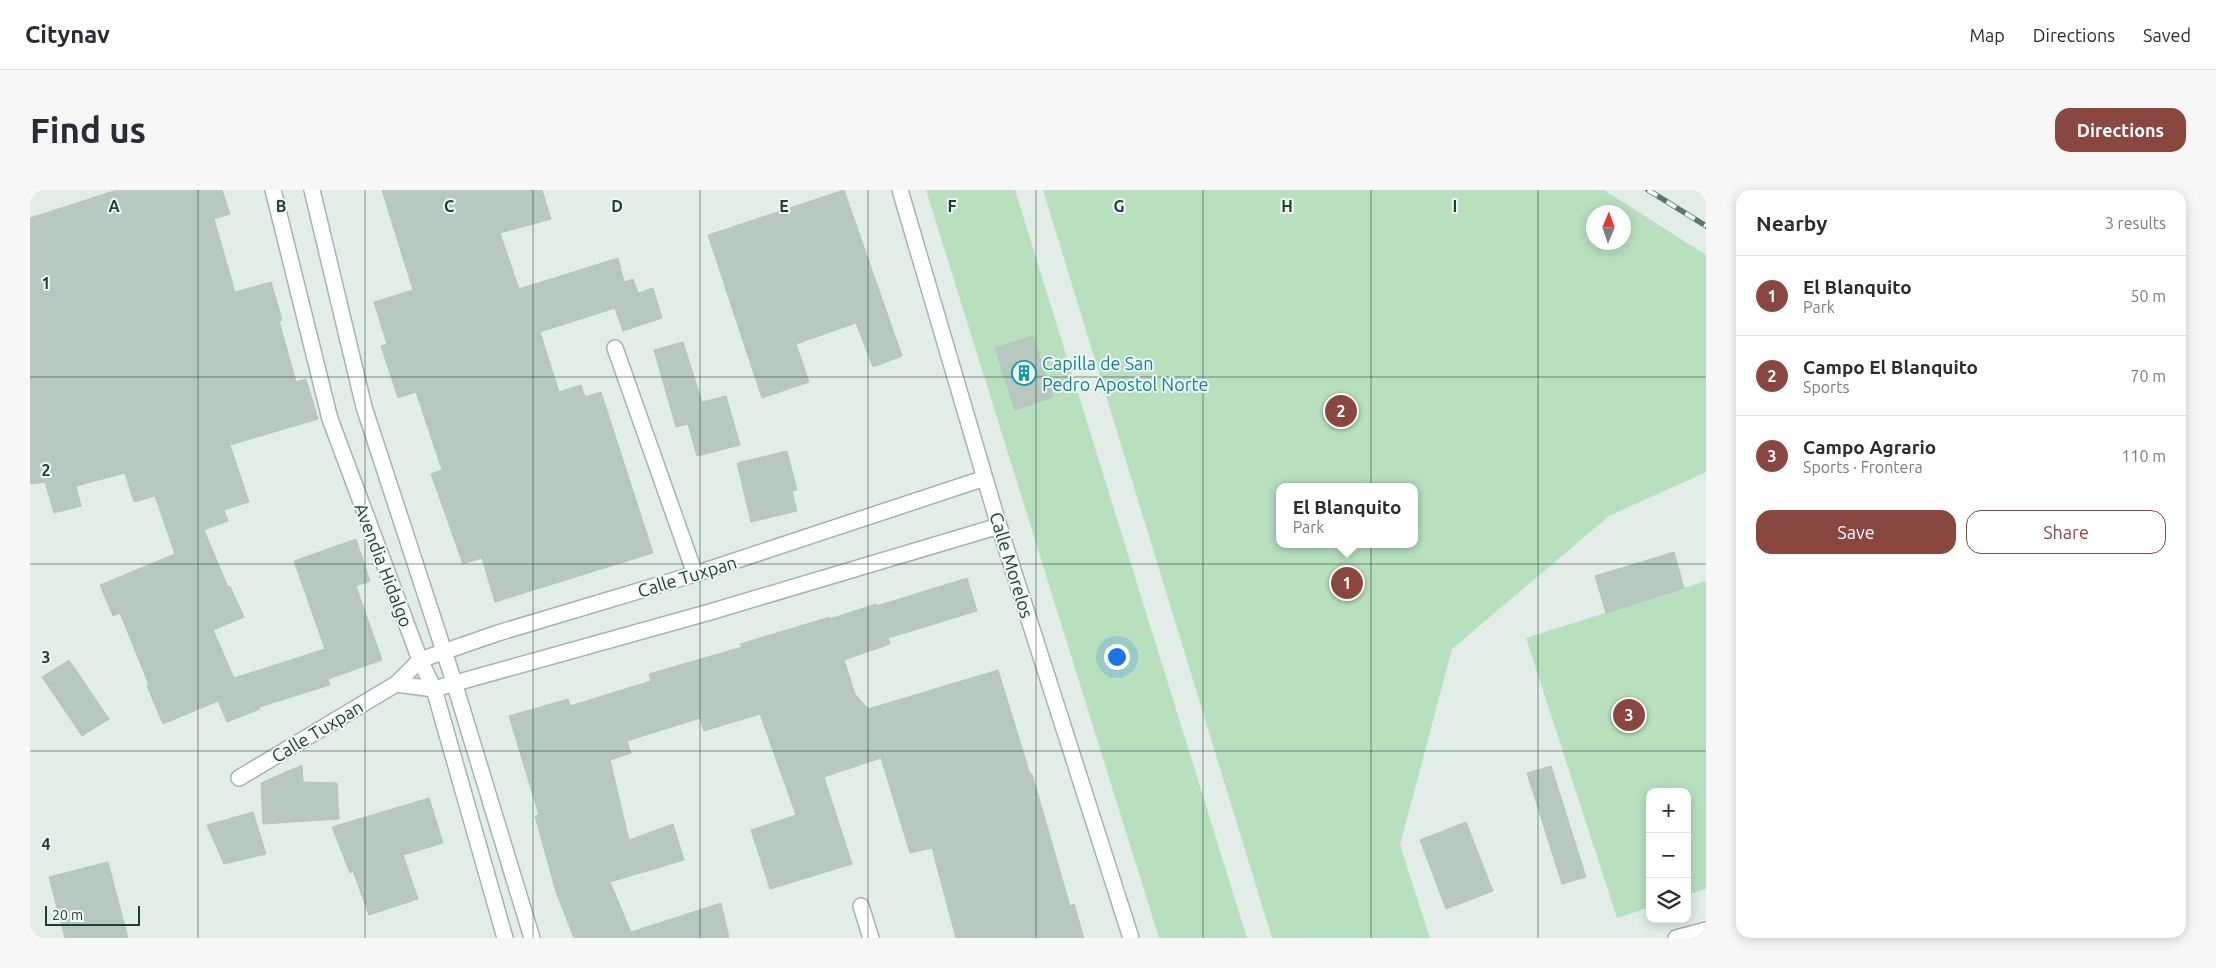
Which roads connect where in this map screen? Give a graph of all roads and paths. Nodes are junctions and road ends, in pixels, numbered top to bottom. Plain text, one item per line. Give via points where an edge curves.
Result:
1 (273, 190) edge
2 (312, 190) edge
3 (900, 190) edge
4 (615, 348) dead end
5 (985, 478) junction
6 (999, 526) junction
7 (694, 574) junction
8 (443, 652) junction
9 (420, 660) junction
10 (454, 682) junction
11 (396, 684) junction
12 (434, 689) junction
13 (239, 778) dead end
14 (861, 906) dead end
15 (1706, 930) edge
16 (505, 938) edge
17 (532, 938) edge
18 (872, 938) edge
19 (1131, 938) edge
20 (1676, 938) edge

1 - 9 street, Avendia Hidalgo via 330,420
2 - 8 street, Avendia Hidalgo via 364,408
3 - 5 street, Calle Morelos
4 - 7 street
5 - 6 street, Calle Morelos
5 - 7 street, Calle Tuxpan
6 - 10 street via 710,612
6 - 19 street, Calle Morelos
7 - 8 street, Calle Tuxpan
8 - 9 street, Calle Tuxpan
8 - 10 street, Avendia Hidalgo
9 - 11 street, Calle Tuxpan
9 - 12 street, Avendia Hidalgo
10 - 12 street
10 - 17 street, Avendia Hidalgo
11 - 12 street
11 - 13 street, Calle Tuxpan
12 - 16 street, Avendia Hidalgo
14 - 18 street
15 - 20 street

